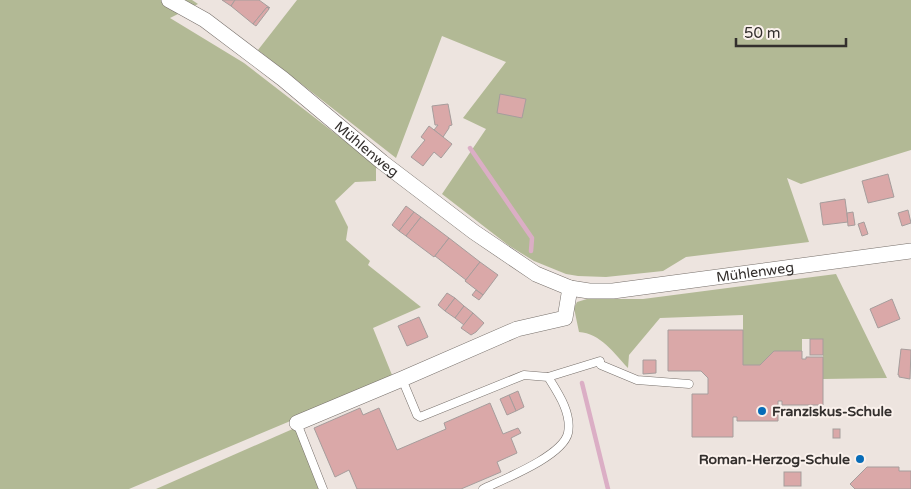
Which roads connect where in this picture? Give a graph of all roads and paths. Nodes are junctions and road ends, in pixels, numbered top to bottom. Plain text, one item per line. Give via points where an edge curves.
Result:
1 (169, 0) edge
2 (911, 250) edge
3 (570, 288) junction
4 (548, 377) junction
5 (402, 379) junction
6 (689, 384) dead end
7 (298, 423) joint
8 (323, 489) edge
9 (484, 489) edge

1 - 3 street, Mühlenweg via 205,20 283,79 382,162 474,232 536,274
2 - 3 street, Mühlenweg via 613,291
3 - 5 street via 565,318 517,329
4 - 5 lane via 524,376 420,417
4 - 6 lane via 600,363 637,380
4 - 9 lane via 566,414 568,432 565,442 548,456
5 - 7 street
7 - 8 lane

